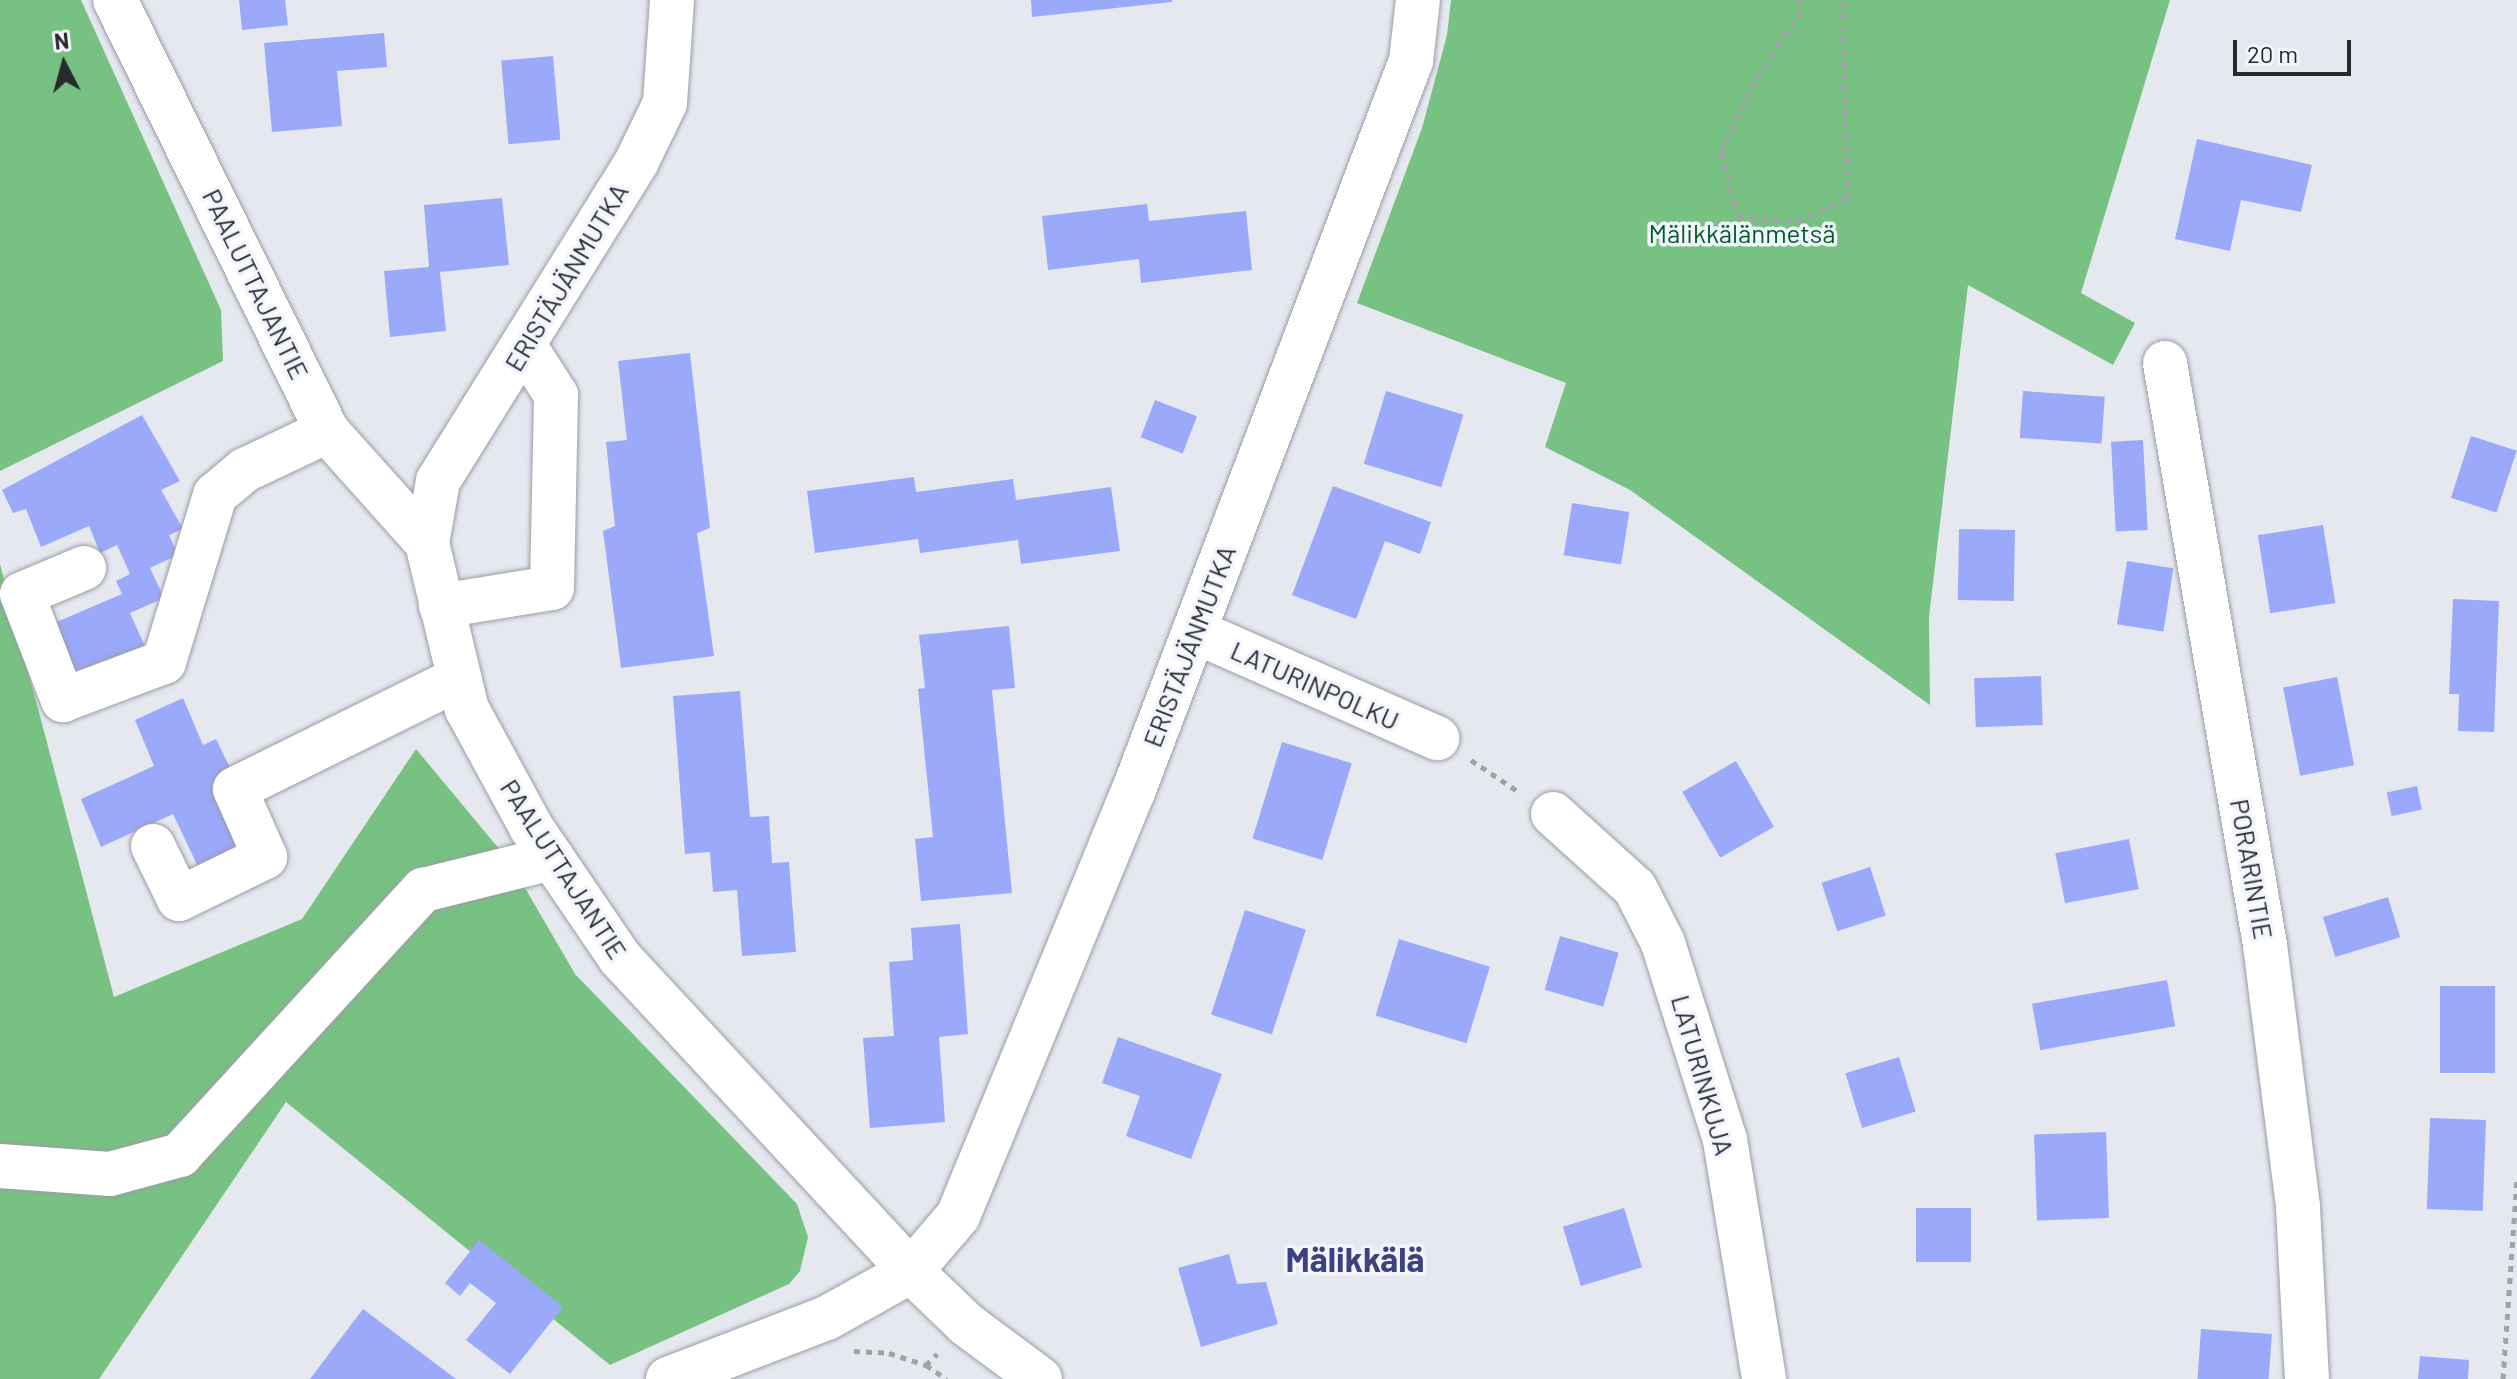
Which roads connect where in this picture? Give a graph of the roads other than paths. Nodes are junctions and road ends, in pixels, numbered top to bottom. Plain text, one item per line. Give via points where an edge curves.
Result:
1 (115, 0) edge
2 (672, 0) edge
3 (1418, 0) edge
4 (524, 345) junction
5 (2165, 363) dead end
6 (327, 431) junction
7 (427, 543) junction
8 (84, 568) dead end
9 (441, 606) junction
10 (1194, 631) junction
11 (458, 679) junction
12 (1437, 738) road end
13 (1553, 814) road end
14 (153, 846) dead end
15 (552, 858) junction
16 (0, 1166) edge
17 (911, 1271) junction
18 (668, 1379) edge
19 (1040, 1379) edge
20 (1764, 1379) edge
21 (2307, 1379) edge

1 - 6 street, PAALUTTAJANTIE
2 - 4 street, ERISTÄJÄNMUTKA via 665,103 637,161
3 - 10 street, ERISTÄJÄNMUTKA via 1411,61
4 - 7 street, ERISTÄJÄNMUTKA via 438,481
4 - 9 street via 556,395 552,588
5 - 21 street, PORARINTIE via 2265,945 2298,1208
6 - 7 street, PAALUTTAJANTIE
6 - 8 street via 245,470 215,495 164,662 63,700 22,594
7 - 9 street, PAALUTTAJANTIE
9 - 11 street, PAALUTTAJANTIE
10 - 12 street, LATURINPOLKU
10 - 17 street, ERISTÄJÄNMUTKA via 958,1216
11 - 14 street via 235,789 265,857 179,899
11 - 15 street, PAALUTTAJANTIE via 467,709
13 - 20 street, LATURINKUJA via 1635,888 1663,943 1725,1140
15 - 16 street via 423,890 180,1155 110,1174
15 - 17 street, PAALUTTAJANTIE via 620,958
17 - 18 street via 827,1318
17 - 19 street, PAALUTTAJANTIE via 966,1324

